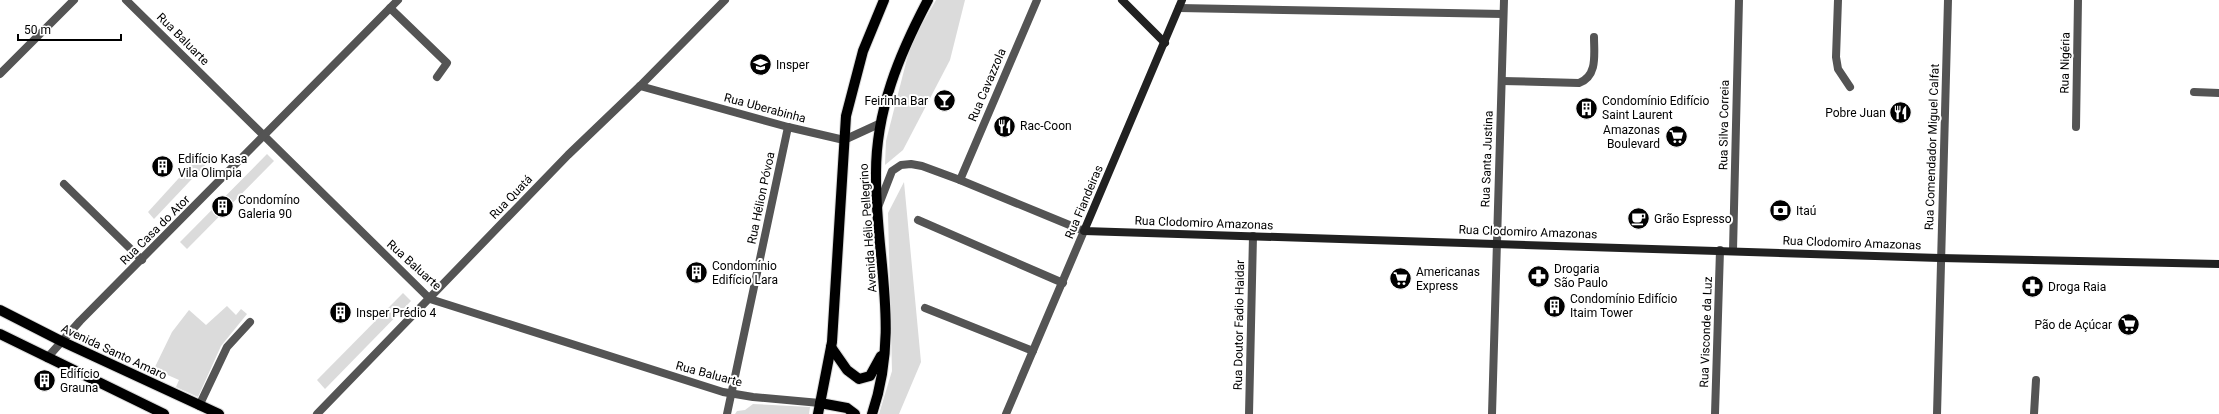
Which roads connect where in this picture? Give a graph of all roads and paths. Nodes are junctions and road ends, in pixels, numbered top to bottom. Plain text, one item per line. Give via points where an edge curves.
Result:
1 (74, 0) edge
2 (126, 0) edge
3 (398, 0) edge
4 (725, 0) edge
5 (884, 0) edge
6 (928, 0) edge
7 (1037, 0) edge
8 (1122, 0) edge
9 (1504, 0) edge
10 (1739, 0) edge
11 (1838, 0) edge
12 (1948, 0) edge
13 (2078, 0) edge
14 (1181, 4) edge
15 (390, 8) junction
16 (1503, 14) junction
17 (1594, 37) dead end
18 (1165, 42) junction
19 (0, 74) edge
20 (437, 77) dead end
21 (1502, 81) junction
22 (640, 86) junction
23 (1850, 87) dead end
24 (2194, 92) dead end
25 (2219, 93) edge
26 (881, 124) junction
27 (788, 127) junction
28 (2076, 127) dead end
29 (264, 136) junction
30 (844, 140) junction
31 (960, 180) junction
32 (64, 184) dead end
33 (878, 209) junction
34 (918, 220) dead end
35 (1084, 231) junction
36 (1253, 236) junction
37 (1497, 242) junction
38 (1720, 250) junction
39 (1733, 250) junction
40 (1940, 258) junction
41 (142, 260) junction
42 (2219, 264) edge
43 (1063, 283) junction
44 (430, 299) junction
45 (925, 308) dead end
46 (0, 310) edge
47 (250, 322) dead end
48 (0, 334) edge
49 (61, 342) junction
50 (886, 344) junction
51 (831, 347) junction
52 (1033, 351) junction
53 (47, 358) junction
54 (2036, 380) dead end
55 (732, 394) junction
56 (820, 403) junction
57 (199, 406) junction
58 (164, 414) edge
59 (219, 414) edge
60 (317, 414) edge
61 (727, 414) edge
62 (818, 414) edge
63 (855, 414) edge
64 (872, 414) edge
65 (1006, 414) edge
66 (1249, 414) edge
67 (1492, 414) edge
68 (1715, 414) edge
69 (1937, 414) edge
70 (2034, 414) edge

1 - 19 street
2 - 29 street, Rua Baluarte
3 - 15 street, Rua Casa do Ator
4 - 22 street, Rua Quatá
5 - 30 main road, Avenida Hélio Pellegrino via 863,51 846,116
6 - 26 main road, Avenida Hélio Pellegrino via 904,46 886,94
7 - 31 street, Rua Cavazzola
8 - 18 street
9 - 16 street, Rua Santa Justina
10 - 39 street, Rua Silva Correia
11 - 23 street via 1836,57 1838,68
12 - 40 street, Rua Comendador Miguel Calfat
13 - 28 street, Rua Nigéria
14 - 16 street
14 - 18 street, Rua Fiandeiras
15 - 20 street via 447,63
15 - 29 street, Rua Casa do Ator
16 - 21 street, Rua Santa Justina
17 - 21 street via 1594,63 1587,80 1579,83
18 - 35 street, Rua Fiandeiras
21 - 37 street, Rua Santa Justina
22 - 27 street, Rua Uberabinha
22 - 44 street, Rua Quatá via 568,155
24 - 25 street
26 - 30 street
26 - 33 main road, Avenida Hélio Pellegrino via 876,172
27 - 30 street, Rua Uberabinha
27 - 55 street, Rua Hélion Póvoa
29 - 41 street, Rua Casa do Ator
29 - 44 street, Rua Baluarte
30 - 51 main road, Avenida Hélio Pellegrino
31 - 33 street, Rua Clodomiro Amazonas via 922,166 901,165 892,171
31 - 35 street, Rua Clodomiro Amazonas
32 - 41 street
33 - 50 main road, Avenida Hélio Pellegrino via 887,306
34 - 43 street
35 - 36 street, Rua Clodomiro Amazonas
35 - 43 street, Rua Fiandeiras
36 - 37 street, Rua Clodomiro Amazonas
36 - 66 street, Rua Doutor Fadio Haidar
37 - 38 street, Rua Clodomiro Amazonas
37 - 67 street, Rua Santa Justina
38 - 39 street, Rua Clodomiro Amazonas
38 - 68 street, Rua Visconde da Luz
39 - 40 street, Rua Clodomiro Amazonas
40 - 42 street, Rua Clodomiro Amazonas
40 - 69 street, Rua Comendador Miguel Calfat
41 - 49 street, Rua Casa do Ator
43 - 52 street, Rua Fiandeiras
44 - 55 street, Rua Baluarte
44 - 60 street, Rua Quatá
45 - 52 street
46 - 49 main road, Avenida Santo Amaro
47 - 57 street via 227,347
48 - 53 main road
49 - 53 street, Rua Casa do Ator
49 - 57 main road, Avenida Santo Amaro
50 - 51 main road via 873,372 865,379 850,374
50 - 64 main road, Avenida Hélio Pellegrino
51 - 56 main road, Avenida Hélio Pellegrino
52 - 65 street, Rua Fiandeiras
53 - 58 main road
54 - 70 street
55 - 56 street, Rua Baluarte
55 - 61 street, Rua Hélion Póvoa
56 - 62 main road, Avenida Hélio Pellegrino
56 - 63 main road via 847,408
57 - 59 main road, Avenida Santo Amaro

